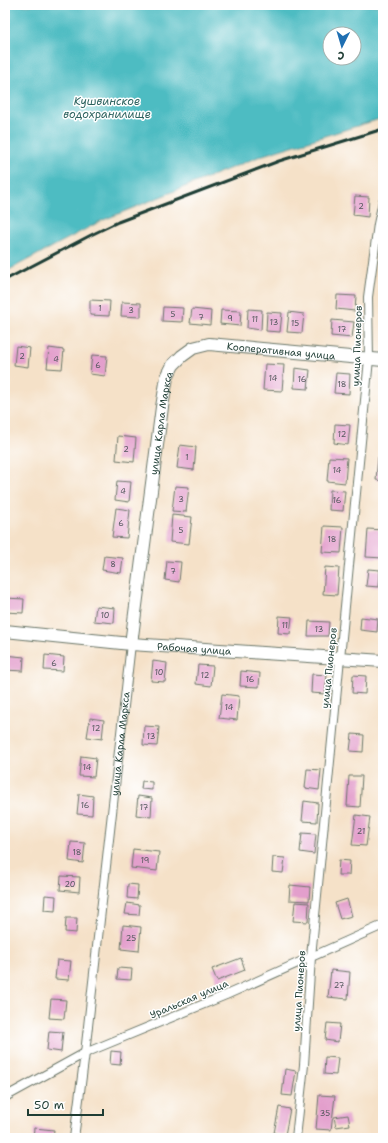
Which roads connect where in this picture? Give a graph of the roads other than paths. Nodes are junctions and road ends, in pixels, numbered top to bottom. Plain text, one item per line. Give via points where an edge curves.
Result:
1 (383, 201) edge
2 (182, 356) joint
3 (369, 359) junction
4 (383, 360) edge
5 (5, 631) edge
6 (132, 644) junction
7 (340, 659) junction
8 (383, 661) edge
9 (383, 925) edge
10 (311, 957) junction
11 (85, 1053) junction
12 (5, 1097) edge
13 (74, 1138) edge
14 (296, 1138) edge

1 - 3 street, улица Пионеров via 368,297
2 - 3 main road, Кооперативная улица via 193,348 209,344
2 - 6 main road, улица Карла Маркса via 167,376 163,399
3 - 4 main road, Кооперативная улица
3 - 7 street, улица Пионеров
5 - 6 main road, Рабочая улица
6 - 7 main road, Рабочая улица
6 - 11 street, улица Карла Маркса
7 - 8 main road, Рабочая улица
7 - 10 street, улица Пионеров
9 - 10 street, Уральская улица
10 - 11 street, Уральская улица
10 - 14 street, улица Пионеров
11 - 12 street, Уральская улица
11 - 13 street, улица Карла Маркса

